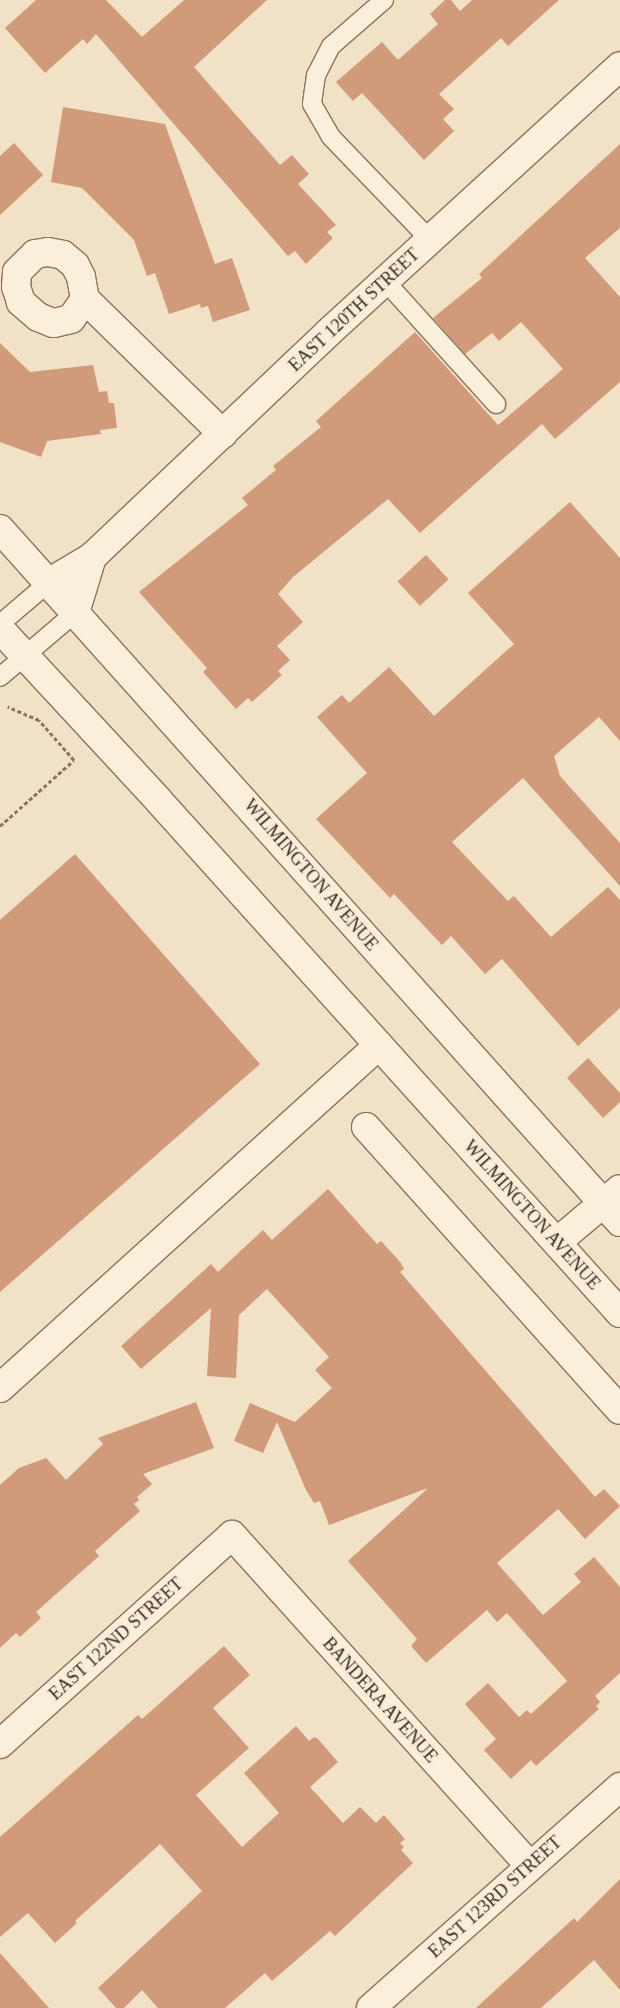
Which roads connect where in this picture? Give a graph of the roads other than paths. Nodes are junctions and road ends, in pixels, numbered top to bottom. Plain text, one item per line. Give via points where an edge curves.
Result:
1 (384, 0) edge
2 (620, 66) edge
3 (430, 240) junction
4 (385, 281) junction
5 (85, 299) dead end
6 (496, 404) dead end
7 (222, 434) junction
8 (0, 529) edge
9 (92, 557) junction
10 (48, 583) junction
11 (75, 613) junction
12 (0, 624) edge
13 (0, 629) edge
14 (25, 656) junction
15 (0, 678) edge
16 (379, 1045) junction
17 (366, 1127) dead end
18 (614, 1205) edge
19 (557, 1242) junction
20 (620, 1313) edge
21 (0, 1388) edge
22 (620, 1410) edge
23 (232, 1535) joint
24 (0, 1744) edge
25 (620, 1787) edge
26 (529, 1865) junction
27 (371, 2008) edge

1 - 3 lane via 331,46 316,75 312,104 331,137
2 - 3 street, EAST 120TH STREET
3 - 4 street, EAST 120TH STREET
4 - 6 lane
4 - 7 street, EAST 120TH STREET
5 - 7 street
7 - 9 street, EAST 120TH STREET
8 - 10 street, WILMINGTON AVENUE
9 - 10 street, EAST 120TH STREET
9 - 11 street, EAST 120TH STREET
10 - 11 street, WILMINGTON AVENUE
10 - 12 lane
11 - 14 lane
11 - 18 street, WILMINGTON AVENUE
13 - 14 street, WILMINGTON AVENUE
14 - 15 lane
14 - 16 street, WILMINGTON AVENUE
16 - 19 street, WILMINGTON AVENUE
16 - 21 street
17 - 22 street
18 - 19 street
19 - 20 street, WILMINGTON AVENUE
23 - 24 street, EAST 122ND STREET
23 - 26 street, BANDERA AVENUE
25 - 26 street, EAST 123RD STREET
26 - 27 street, EAST 123RD STREET

